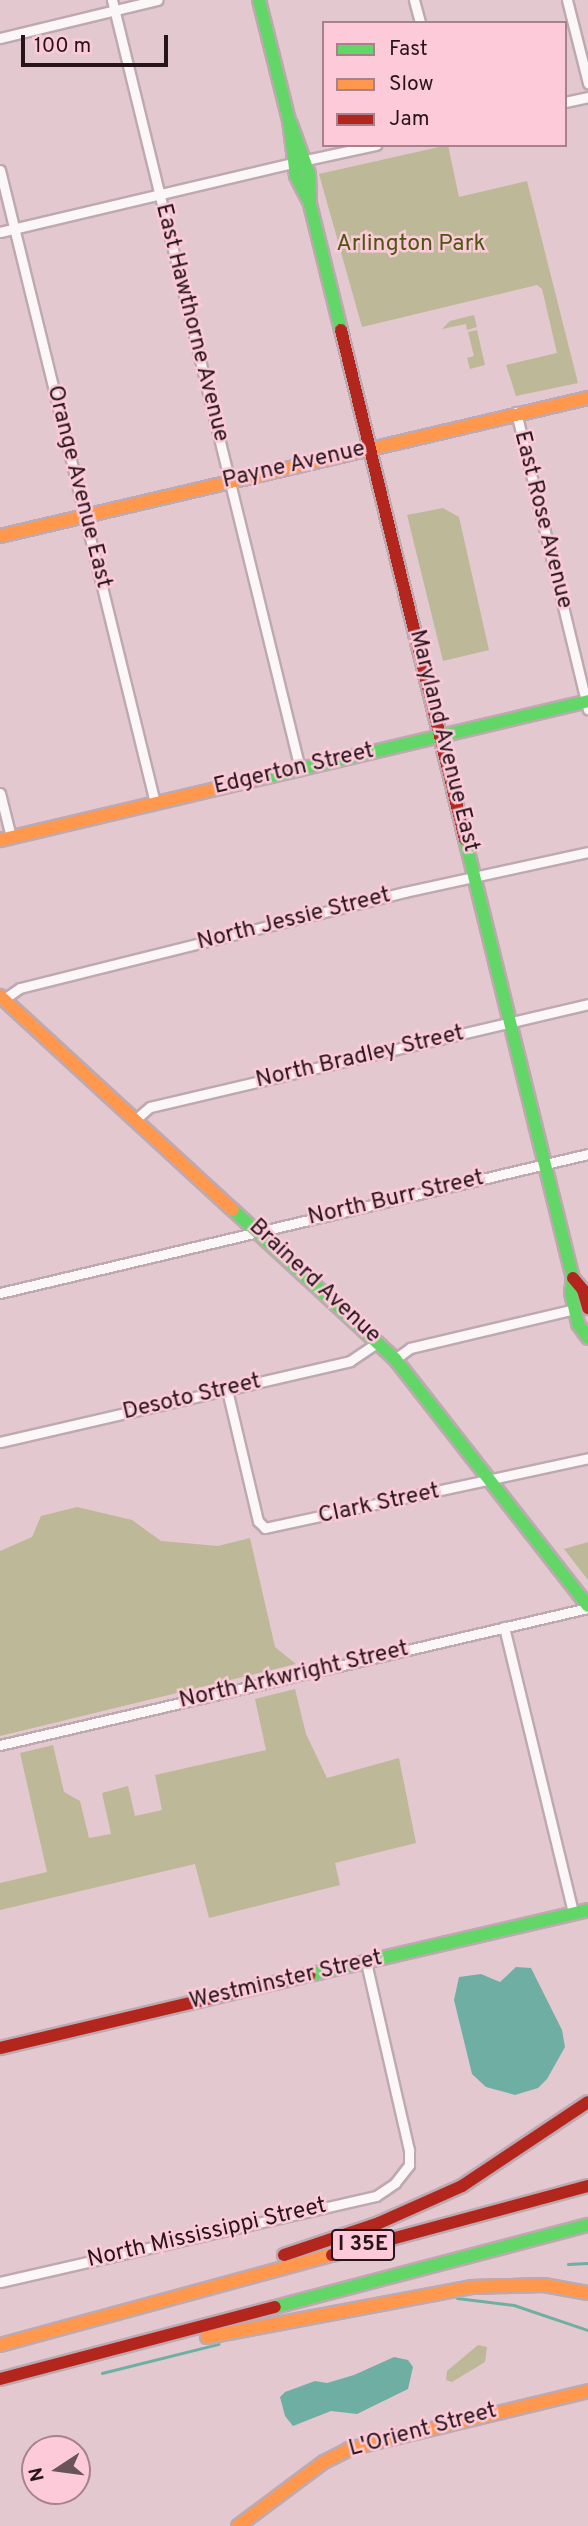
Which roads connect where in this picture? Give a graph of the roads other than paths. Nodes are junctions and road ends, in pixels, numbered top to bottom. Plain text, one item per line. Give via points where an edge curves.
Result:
1 (112, 0) edge
2 (157, 0) edge
3 (259, 0) edge
4 (414, 0) edge
5 (568, 0) edge
6 (115, 10) junction
7 (419, 21) edge
8 (0, 38) edge
9 (588, 83) edge
10 (588, 97) edge
11 (567, 102) edge
12 (367, 147) edge
13 (299, 162) junction
14 (0, 170) edge
15 (160, 195) junction
16 (14, 229) junction
17 (0, 232) edge
18 (588, 398) edge
19 (516, 412) junction
20 (370, 448) junction
21 (230, 481) junction
22 (86, 516) junction
23 (0, 536) edge
24 (587, 704) edge
25 (441, 735) junction
26 (300, 769) junction
27 (0, 793) edge
28 (155, 803) junction
29 (5, 838) edge
30 (588, 852) edge
31 (476, 876) junction
32 (2, 998) edge
33 (588, 1004) edge
34 (510, 1023) junction
35 (136, 1119) junction
36 (588, 1154) edge
37 (545, 1165) junction
38 (259, 1230) junction
39 (0, 1293) edge
40 (585, 1307) edge
41 (588, 1338) edge
42 (377, 1342) junction
43 (395, 1359) junction
44 (227, 1390) junction
45 (0, 1440) edge
46 (588, 1458) edge
47 (494, 1481) junction
48 (588, 1607) edge
49 (504, 1627) junction
50 (0, 1745) edge
51 (588, 1910) edge
52 (573, 1913) junction
53 (366, 1962) junction
54 (0, 2048) edge
55 (588, 2102) edge
56 (588, 2186) edge
57 (588, 2225) edge
58 (0, 2282) edge
59 (588, 2293) edge
60 (138, 2305) junction
61 (148, 2342) junction
62 (0, 2345) edge
63 (0, 2379) edge
64 (588, 2391) edge
65 (238, 2526) edge

1 - 6 street, East Hawthorne Avenue
2 - 6 street
3 - 13 main road, Maryland Avenue East
4 - 7 street
5 - 9 street
6 - 8 street
6 - 15 street, East Hawthorne Avenue
10 - 11 street
12 - 13 street
13 - 15 street
13 - 20 main road, Maryland Avenue East
14 - 16 street, Orange Avenue East
15 - 16 street
15 - 21 street, East Hawthorne Avenue
16 - 17 street
16 - 22 street, Orange Avenue East
18 - 19 main road, Payne Avenue
19 - 20 main road, Payne Avenue
19 - 24 street, East Rose Avenue
20 - 21 main road, Payne Avenue
20 - 25 main road, Maryland Avenue East
21 - 22 main road, Payne Avenue
21 - 26 street, East Hawthorne Avenue
22 - 23 main road, Payne Avenue
22 - 28 street, Orange Avenue East
24 - 25 main road, Edgerton Street
25 - 26 main road, Edgerton Street
25 - 31 main road, Maryland Avenue East
26 - 28 main road, Edgerton Street
27 - 29 street
28 - 29 main road, Edgerton Street
30 - 31 street, North Jessie Street
31 - 32 street, North Jessie Street via 20,988
31 - 34 main road, Maryland Avenue East
32 - 35 main road, Brainerd Avenue
33 - 34 street, North Bradley Street
34 - 35 street, North Bradley Street via 150,1108
34 - 37 main road, Maryland Avenue East
35 - 38 main road, Brainerd Avenue
36 - 37 street, North Burr Street
37 - 38 street, North Burr Street
37 - 40 main road, Maryland Avenue East via 573,1278 583,1290
38 - 39 street, North Burr Street
38 - 42 main road, Brainerd Avenue
40 - 41 main road, Maryland Avenue East
40 - 43 street via 410,1348
42 - 43 main road, Brainerd Avenue
42 - 44 street, Desoto Street via 350,1361
43 - 47 main road, Brainerd Avenue
44 - 45 street, Desoto Street
44 - 47 street, Clark Street via 258,1521 265,1528
46 - 47 street, Clark Street
47 - 48 main road, Brainerd Avenue
48 - 49 street, North Arkwright Street
49 - 50 street, North Arkwright Street
49 - 52 street
51 - 52 main road, Westminster Street
52 - 53 main road, Westminster Street
53 - 54 main road, Westminster Street
53 - 58 street, North Mississippi Street via 409,2150 405,2172 376,2196
55 - 60 main road via 491,2170 425,2204
56 - 60 main road, I 35E
57 - 61 main road, I 35E
59 - 61 main road via 544,2285 471,2287 195,2339
60 - 62 main road, I 35E
61 - 63 main road, I 35E
64 - 65 main road, L'Orient Street via 349,2449 324,2462

